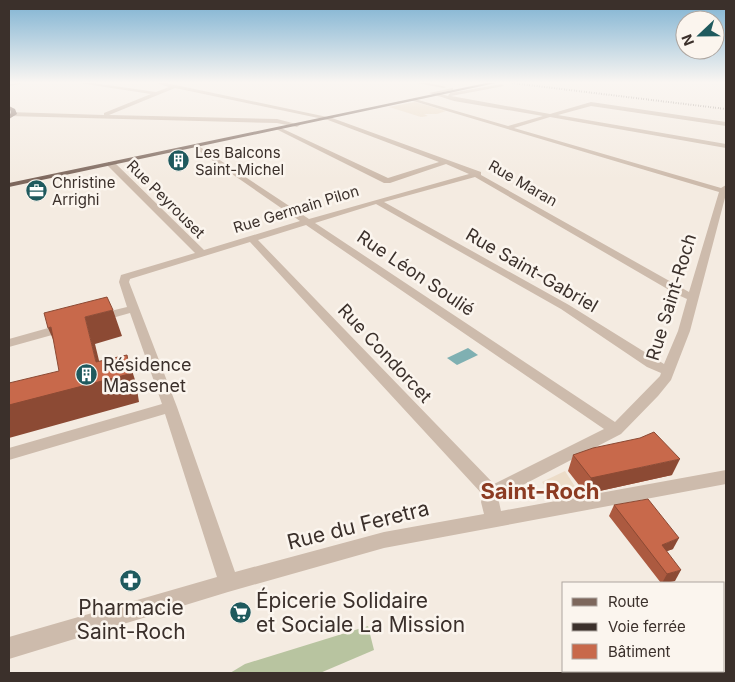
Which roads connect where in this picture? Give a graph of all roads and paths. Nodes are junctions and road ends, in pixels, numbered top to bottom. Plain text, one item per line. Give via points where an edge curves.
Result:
1 (10, 115) edge
2 (105, 115) edge
3 (311, 115) edge
4 (341, 115) edge
5 (462, 115) edge
6 (542, 115) edge
7 (552, 115) edge
8 (665, 115) edge
9 (102, 116) junction
10 (548, 116) junction
11 (326, 118) junction
12 (726, 124) edge
13 (297, 125) junction
14 (506, 128) junction
15 (282, 130) junction
16 (726, 146) edge
17 (199, 148) junction
18 (446, 162) junction
19 (113, 166) junction
20 (478, 174) junction
21 (9, 185) edge
22 (725, 190) edge
23 (377, 200) junction
24 (308, 221) junction
25 (251, 238) junction
26 (201, 253) junction
27 (693, 297) junction
28 (134, 308) junction
29 (9, 343) edge
30 (668, 372) junction
31 (170, 406) junction
32 (616, 430) junction
33 (9, 454) edge
34 (726, 477) edge
35 (492, 493) junction
36 (495, 520) junction
37 (228, 583) junction
38 (9, 648) edge

1 - 9 street
2 - 9 street
3 - 11 street, Rue Maran
4 - 11 main road
5 - 14 street
6 - 10 street
7 - 10 street
8 - 12 street
9 - 13 street via 277,120
10 - 14 street
10 - 16 street
11 - 13 main road
11 - 18 street, Rue Maran
13 - 15 main road
14 - 22 street
15 - 17 main road
15 - 18 street via 387,181
17 - 19 main road
17 - 24 street, Rue Léon Soulié
18 - 20 street, Rue Maran
19 - 21 main road
19 - 26 street, Rue Peyrouset
20 - 23 street, Rue Germain Pilon
20 - 27 street, Rue Maran
22 - 27 street, Rue Saint-Roch
23 - 24 street, Rue Germain Pilon
23 - 30 street, Rue Saint-Gabriel via 564,307
24 - 25 street, Rue Germain Pilon
24 - 32 street, Rue Léon Soulié
25 - 26 street, Rue Germain Pilon
25 - 35 street, Rue Condorcet
26 - 28 street, Rue Germain Pilon via 125,277
27 - 30 street, Rue Saint-Roch
28 - 29 street
28 - 31 street
30 - 32 street, Rue Saint-Roch via 653,393
31 - 33 street
31 - 37 street
32 - 35 street, Rue Saint-Roch
34 - 36 street, Rue du Feretra
35 - 36 street via 490,502
36 - 37 street, Rue du Feretra via 384,540
37 - 38 street, Rue du Feretra

